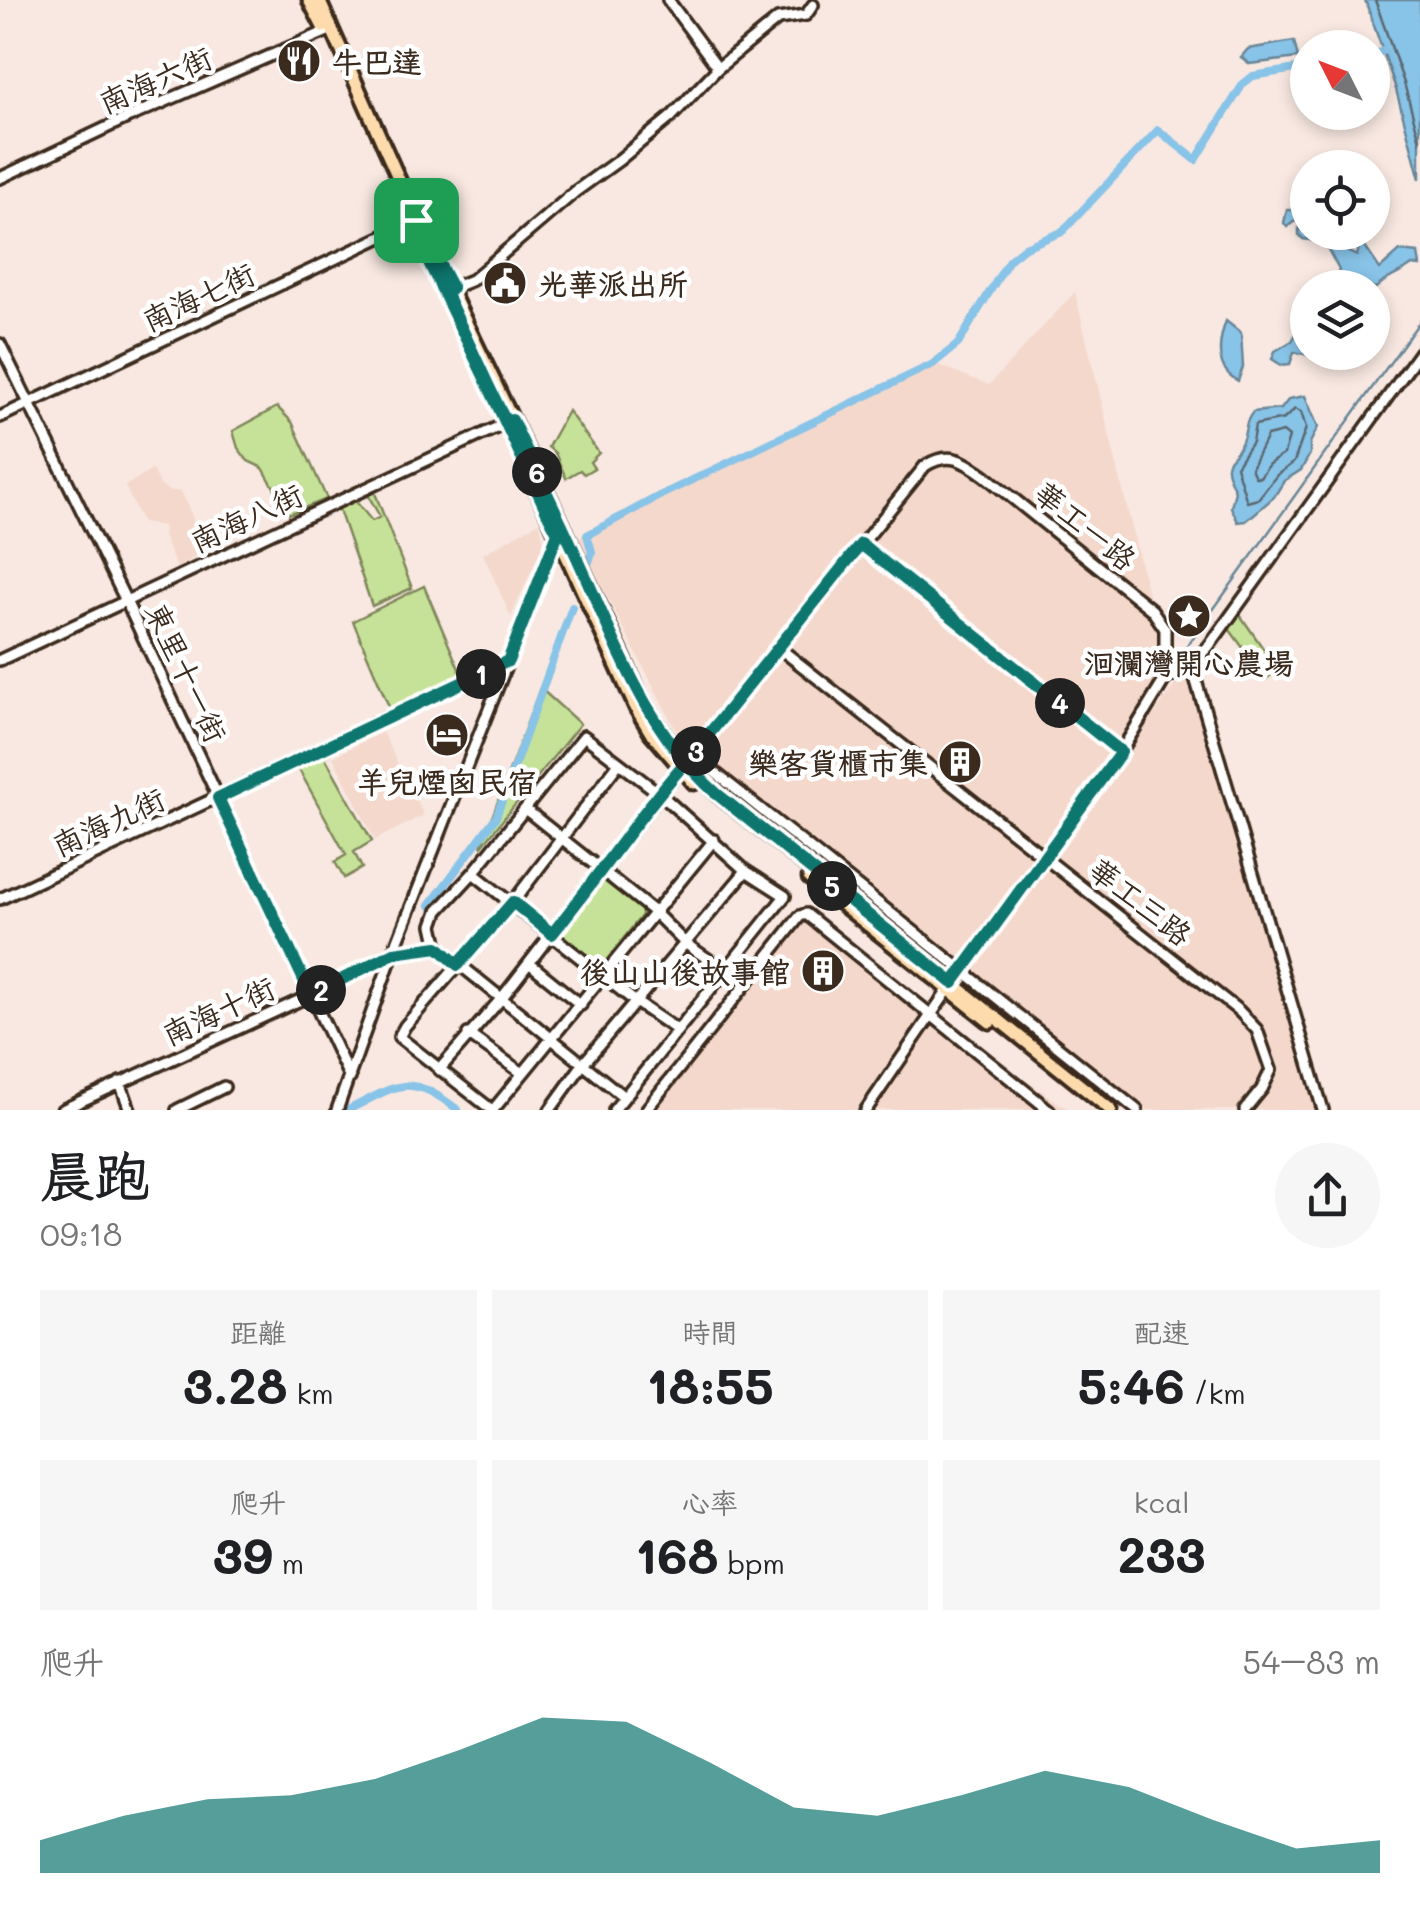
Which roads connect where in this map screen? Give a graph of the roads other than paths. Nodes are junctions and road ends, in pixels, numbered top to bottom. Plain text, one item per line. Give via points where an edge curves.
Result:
1 (309, 0) edge
2 (319, 0) edge
3 (668, 0) edge
4 (813, 5) dead end
5 (329, 30) junction
6 (718, 68) junction
7 (0, 178) edge
8 (413, 221) junction
9 (448, 290) junction
10 (0, 344) edge
11 (1420, 352) edge
12 (28, 404) junction
13 (0, 417) edge
14 (509, 421) junction
15 (562, 532) junction
16 (861, 544) junction
17 (126, 601) junction
18 (778, 647) junction
19 (0, 660) edge
20 (508, 661) junction
21 (1195, 661) junction
22 (1165, 678) junction
23 (1121, 752) junction
24 (619, 762) junction
25 (686, 762) junction
26 (660, 794) junction
27 (218, 798) junction
28 (525, 809) junction
29 (562, 838) junction
30 (714, 840) junction
31 (1046, 858) junction
32 (603, 871) junction
33 (746, 871) junction
34 (474, 873) junction
35 (0, 898) edge
36 (513, 902) junction
37 (654, 912) junction
38 (552, 934) junction
39 (686, 944) junction
40 (438, 947) junction
41 (394, 953) junction
42 (529, 963) junction
43 (458, 965) junction
44 (724, 970) junction
45 (964, 970) junction
46 (601, 975) junction
47 (951, 986) junction
48 (311, 995) junction
49 (501, 999) junction
50 (637, 1003) junction
51 (581, 1005) junction
52 (931, 1016) junction
53 (677, 1030) junction
54 (468, 1034) junction
55 (549, 1039) junction
56 (583, 1064) junction
57 (440, 1070) junction
58 (522, 1073) junction
59 (350, 1078) junction
60 (120, 1082) junction
61 (224, 1087) dead end
62 (624, 1097) junction
63 (62, 1110) edge
64 (130, 1110) edge
65 (176, 1110) edge
66 (338, 1110) edge
67 (492, 1110) edge
68 (550, 1110) edge
69 (614, 1110) edge
70 (646, 1110) edge
71 (866, 1110) edge
72 (1048, 1110) edge
73 (1100, 1110) edge
74 (1111, 1110) edge
75 (1137, 1110) edge
76 (1245, 1110) edge
77 (1323, 1110) edge

1 - 5 main road
2 - 5 main road
3 - 6 street
4 - 6 street via 806,15 778,19
5 - 7 street, 南海六街
5 - 8 main road
6 - 9 street via 620,160 472,280
8 - 9 main road
8 - 12 street, 南海七街
9 - 14 main road
10 - 12 street, 東里十一街
11 - 21 street
12 - 13 street, 南海七街
12 - 17 street, 東里十一街
14 - 15 main road
14 - 17 street, 南海八街
15 - 20 street
15 - 25 main road via 636,708
16 - 18 street
16 - 22 street, 華工一路 via 925,466 948,457 967,463 1152,610 1165,630
16 - 23 street
17 - 19 street, 南海八街
17 - 27 street, 東里十一街
18 - 25 street
18 - 31 street, 華工三路
20 - 27 street, 南海九街
20 - 41 street
21 - 22 street
21 - 77 street
22 - 23 street
23 - 31 street
24 - 26 street
24 - 28 street via 584,736
24 - 29 street
25 - 26 street
25 - 45 street
25 - 47 main road
26 - 30 street
26 - 32 street
27 - 35 street, 南海九街
27 - 48 street, 東里十一街
28 - 29 street
28 - 34 street
29 - 32 street
29 - 36 street
30 - 33 street
30 - 37 street
31 - 45 street
31 - 76 street, 華工三路 via 1257,1030 1270,1070
32 - 37 street
32 - 38 street
33 - 39 street
33 - 44 street via 785,896
34 - 36 street
34 - 40 street via 438,911
36 - 38 street
36 - 43 street
37 - 39 street
37 - 46 street
38 - 42 street
38 - 46 street
39 - 44 street
39 - 50 street
40 - 41 street, 南海十街
40 - 43 street
41 - 48 street, 南海十街
41 - 59 street
42 - 49 street
42 - 51 street
43 - 49 street
43 - 57 street via 399,1038
44 - 53 street
45 - 47 street
45 - 75 street
46 - 50 street
46 - 51 street
47 - 52 street
47 - 73 main road
47 - 74 main road
48 - 59 street, 東里十一街
48 - 60 street, 南海十街
49 - 54 street
49 - 55 street
50 - 53 street
50 - 56 street
51 - 55 street
52 - 70 street via 806,914
52 - 71 street
52 - 72 street
53 - 62 street
54 - 57 street
54 - 58 street
55 - 56 street
55 - 58 street
56 - 62 street
56 - 68 street
57 - 67 street
58 - 67 street
59 - 66 street
60 - 63 street, 南海十街
60 - 64 street
61 - 65 street
62 - 69 street

